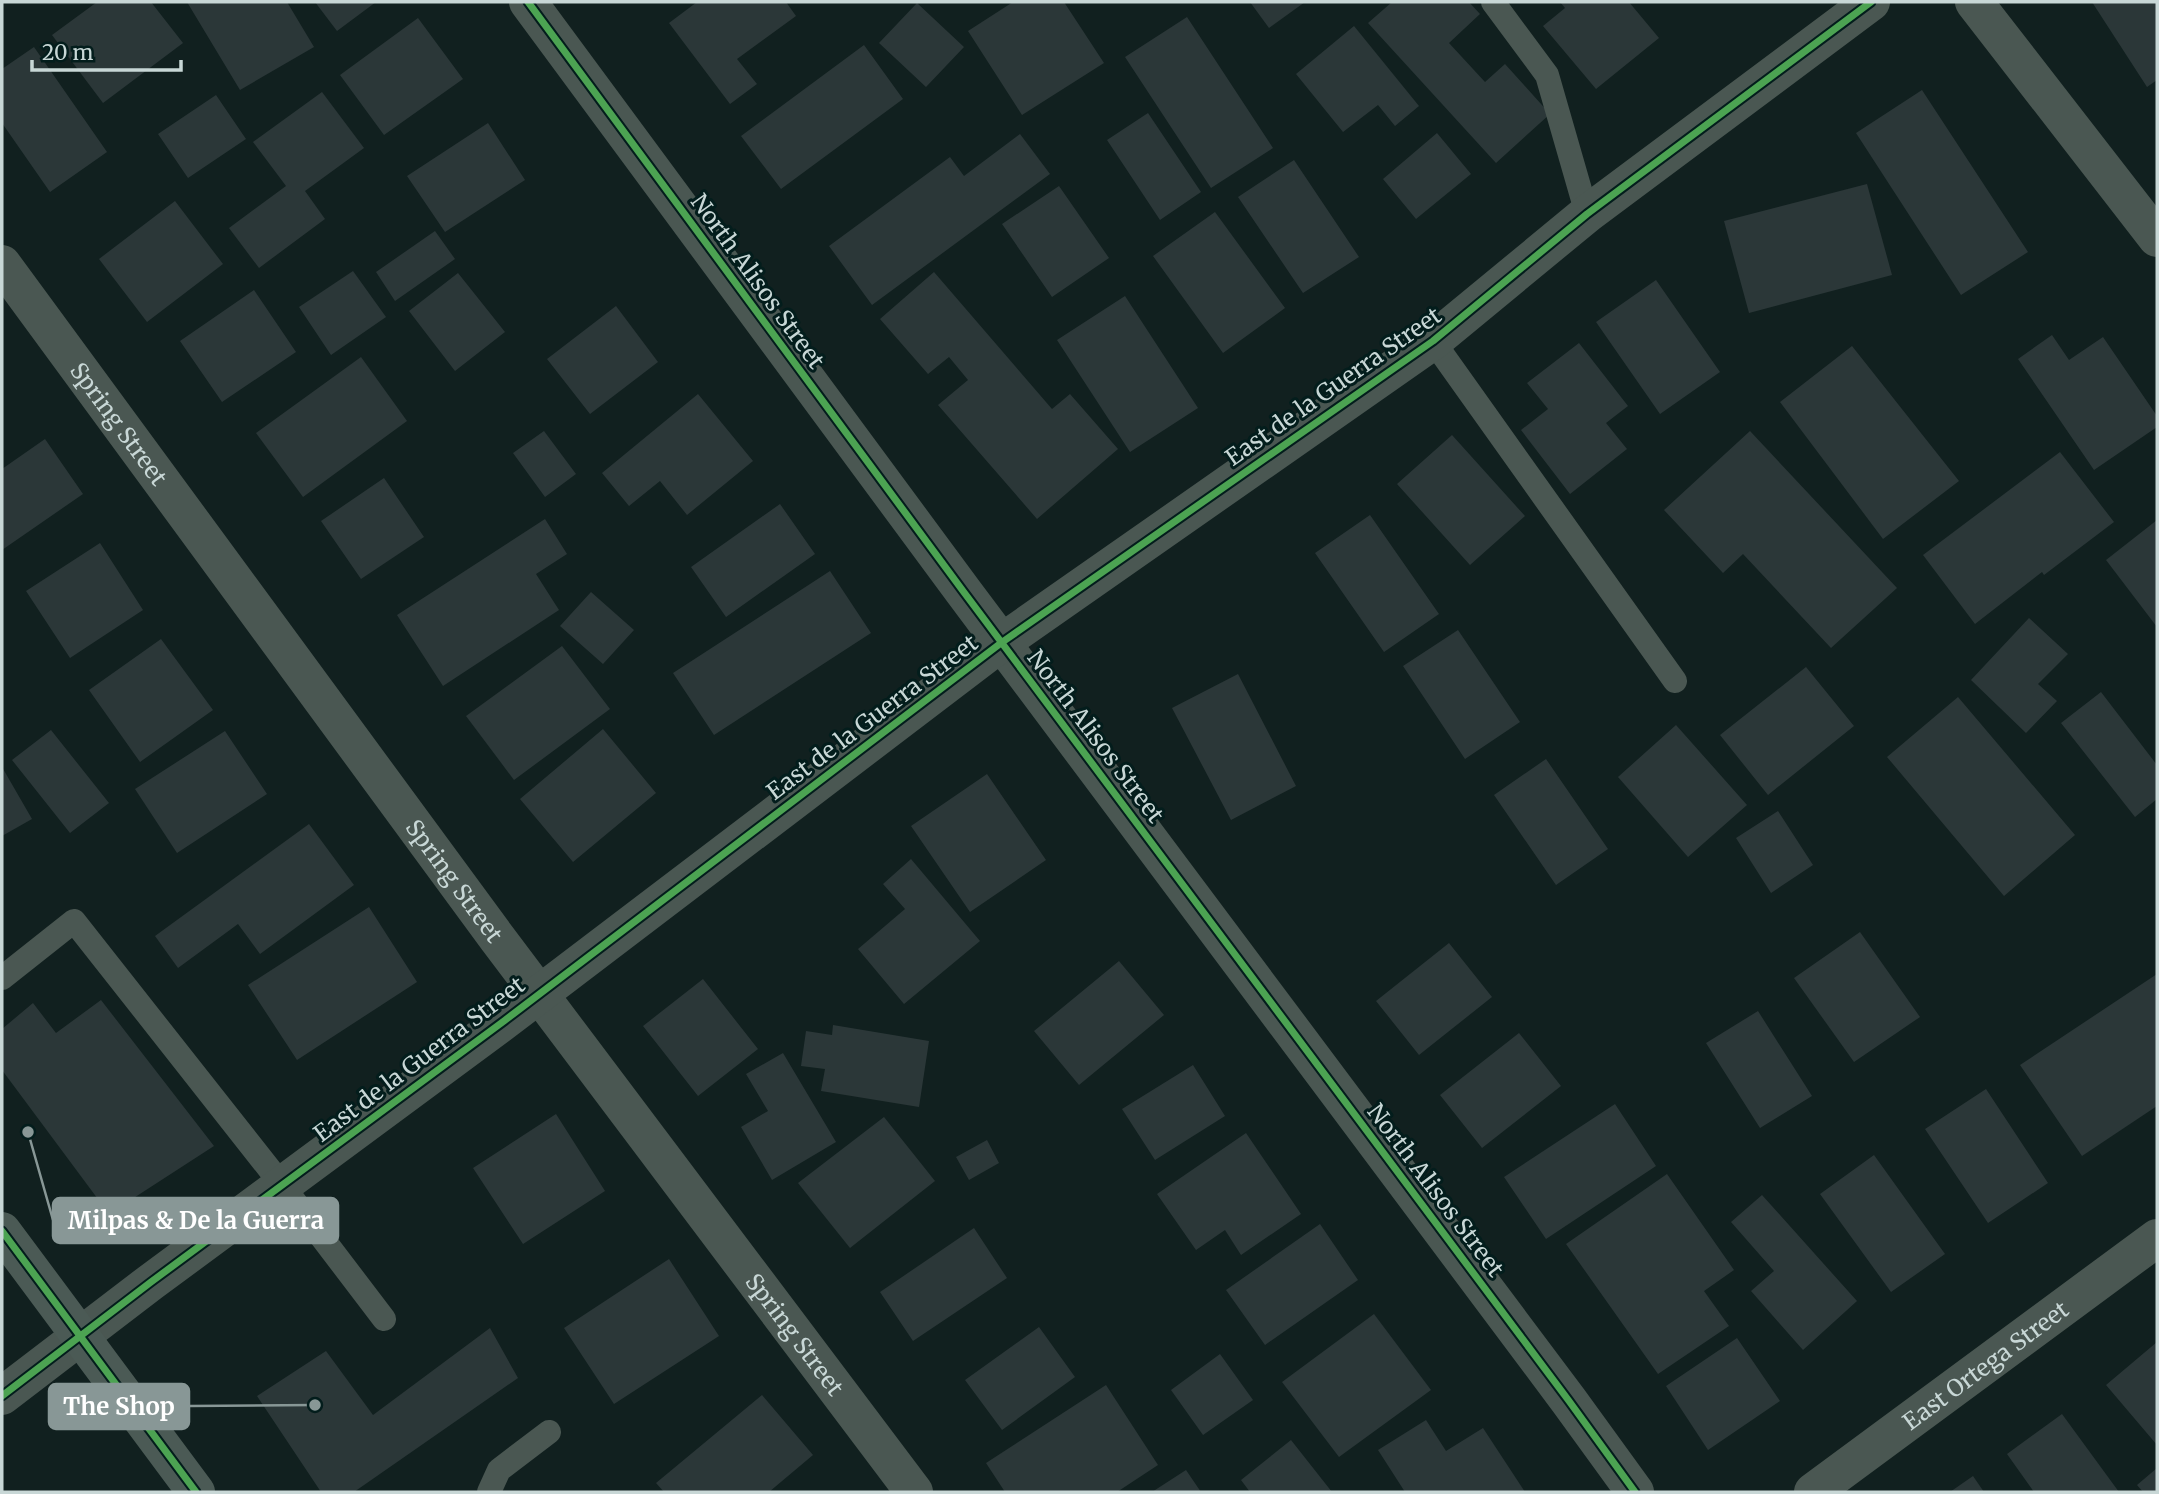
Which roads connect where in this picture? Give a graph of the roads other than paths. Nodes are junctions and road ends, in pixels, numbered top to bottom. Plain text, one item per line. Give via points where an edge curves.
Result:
1 (528, 2) edge
2 (1493, 2) edge
3 (1871, 2) edge
4 (1974, 2) edge
5 (1587, 214) junction
6 (2157, 238) edge
7 (2, 264) edge
8 (1433, 341) junction
9 (1001, 643) junction
10 (1675, 681) dead end
11 (2, 978) edge
12 (539, 994) junction
13 (282, 1185) junction
14 (2, 1231) edge
15 (2157, 1238) edge
16 (384, 1320) dead end
17 (81, 1337) junction
18 (2, 1396) edge
19 (549, 1432) dead end
20 (195, 1492) edge
21 (489, 1492) edge
22 (914, 1492) edge
23 (1635, 1492) edge
24 (1814, 1492) edge

1 - 9 street, North Alisos Street
2 - 5 lane via 1547,75
3 - 5 street, East de la Guerra Street
4 - 6 street
5 - 8 street, East de la Guerra Street
7 - 12 street, Spring Street
8 - 9 street, East de la Guerra Street
8 - 10 lane
9 - 12 street, East de la Guerra Street
9 - 23 street, North Alisos Street
11 - 13 lane via 74,921
12 - 13 street, East de la Guerra Street
12 - 22 street, Spring Street
13 - 16 lane
13 - 17 street, East de la Guerra Street
14 - 17 main road
15 - 24 street, East Ortega Street
17 - 18 street, East de la Guerra Street
17 - 20 main road
19 - 21 lane via 499,1470

